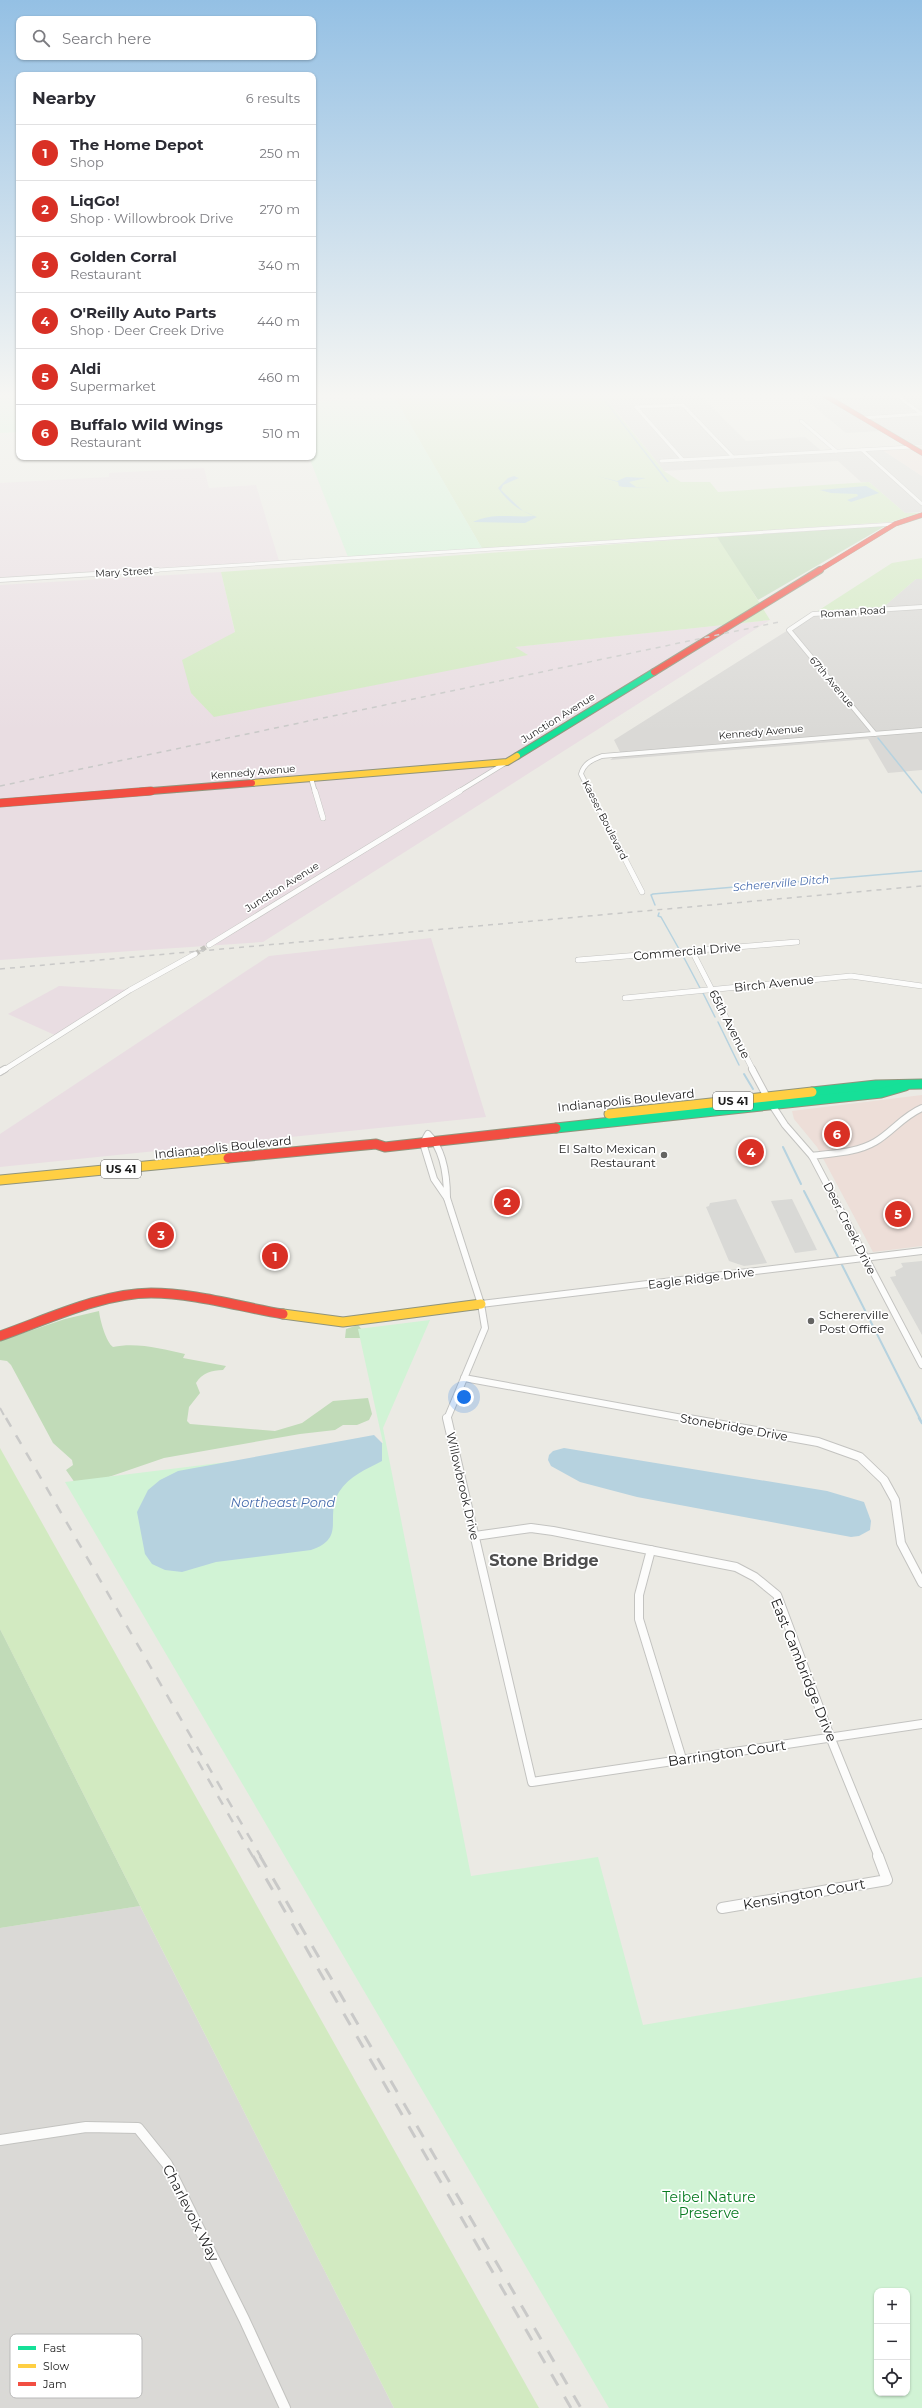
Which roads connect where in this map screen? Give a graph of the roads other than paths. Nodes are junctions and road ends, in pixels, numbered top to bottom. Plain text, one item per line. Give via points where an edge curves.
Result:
1 (922, 515) edge
2 (895, 524) junction
3 (0, 580) edge
4 (922, 607) edge
5 (789, 630) joint
6 (922, 730) edge
7 (875, 734) junction
8 (602, 756) joint
9 (508, 762) junction
10 (311, 778) junction
11 (0, 803) edge
12 (323, 818) dead end
13 (642, 892) dead end
14 (796, 942) dead end
15 (209, 946) tunnel mouth
16 (692, 951) junction
17 (195, 954) tunnel mouth
18 (578, 960) dead end
19 (922, 986) edge
20 (712, 990) junction
21 (625, 998) dead end
22 (0, 1072) edge
23 (922, 1084) edge
24 (905, 1086) junction
25 (767, 1097) junction
26 (772, 1105) junction
27 (922, 1108) edge
28 (426, 1138) junction
29 (435, 1141) junction
30 (812, 1156) junction
31 (0, 1180) edge
32 (448, 1198) junction
33 (922, 1252) edge
34 (865, 1258) junction
35 (481, 1304) junction
36 (0, 1336) edge
37 (922, 1365) edge
38 (464, 1378) junction
39 (475, 1536) junction
40 (651, 1550) junction
41 (922, 1583) edge
42 (922, 1724) edge
43 (831, 1739) junction
44 (682, 1759) junction
45 (532, 1782) joint
46 (887, 1880) joint
47 (722, 1908) dead end
48 (0, 2140) edge
49 (285, 2408) edge

1 - 2 main road, Junction Avenue
2 - 3 street, Mary Street
2 - 9 main road, Junction Avenue
4 - 5 street, Roman Road via 813,614
5 - 7 street, 67th Avenue
6 - 7 street, Kennedy Avenue
7 - 8 street, Kennedy Avenue
8 - 13 street, Kaeser Boulevard via 582,768 581,774
9 - 10 main road, Kennedy Avenue
9 - 15 street, Junction Avenue
10 - 11 main road, Kennedy Avenue
10 - 12 street
14 - 16 street, Commercial Drive
16 - 18 street, Commercial Drive
16 - 20 street, 65th Avenue
17 - 22 street via 130,990
19 - 20 street, Birch Avenue via 851,976
20 - 21 street, Birch Avenue
20 - 25 street, 65th Avenue
23 - 24 main road, Indianapolis Boulevard / US 41
24 - 25 main road, Indianapolis Boulevard / US 41 via 876,1085
24 - 26 main road, Indianapolis Boulevard / US 41 via 881,1093
25 - 26 street, Deer Creek Drive
25 - 28 main road, Indianapolis Boulevard / US 41
26 - 29 main road, Indianapolis Boulevard / US 41
26 - 30 street, Deer Creek Drive via 785,1125
27 - 30 street via 914,1110 875,1142 853,1151
28 - 29 main road, Indianapolis Boulevard / US 41
28 - 31 main road, Indianapolis Boulevard / US 41 via 385,1147 376,1144
28 - 32 street, Willowbrook Drive via 434,1179
29 - 32 street, Willowbrook Drive via 446,1178
30 - 34 street, Deer Creek Drive
32 - 35 street, Willowbrook Drive
33 - 34 street, Eagle Ridge Drive
34 - 35 street, Eagle Ridge Drive
34 - 37 street, Deer Creek Drive
35 - 36 main road via 343,1322 150,1293 111,1299
35 - 38 street, Willowbrook Drive via 485,1328
38 - 39 street, Willowbrook Drive via 447,1418
38 - 41 street, Stonebridge Drive via 818,1442 860,1457 884,1480 895,1500 901,1543
39 - 40 street, East Cambridge Drive via 531,1528
39 - 45 street, Willowbrook Drive
40 - 43 street, East Cambridge Drive via 736,1567 756,1577 777,1595
40 - 44 street via 639,1595 639,1619
42 - 43 street, Barrington Court
43 - 44 street, Barrington Court
43 - 46 street, East Cambridge Drive via 861,1809
44 - 45 street, Barrington Court
46 - 47 street, Kensington Court
48 - 49 street, Charlevoix Way via 86,2128 138,2128 167,2164

